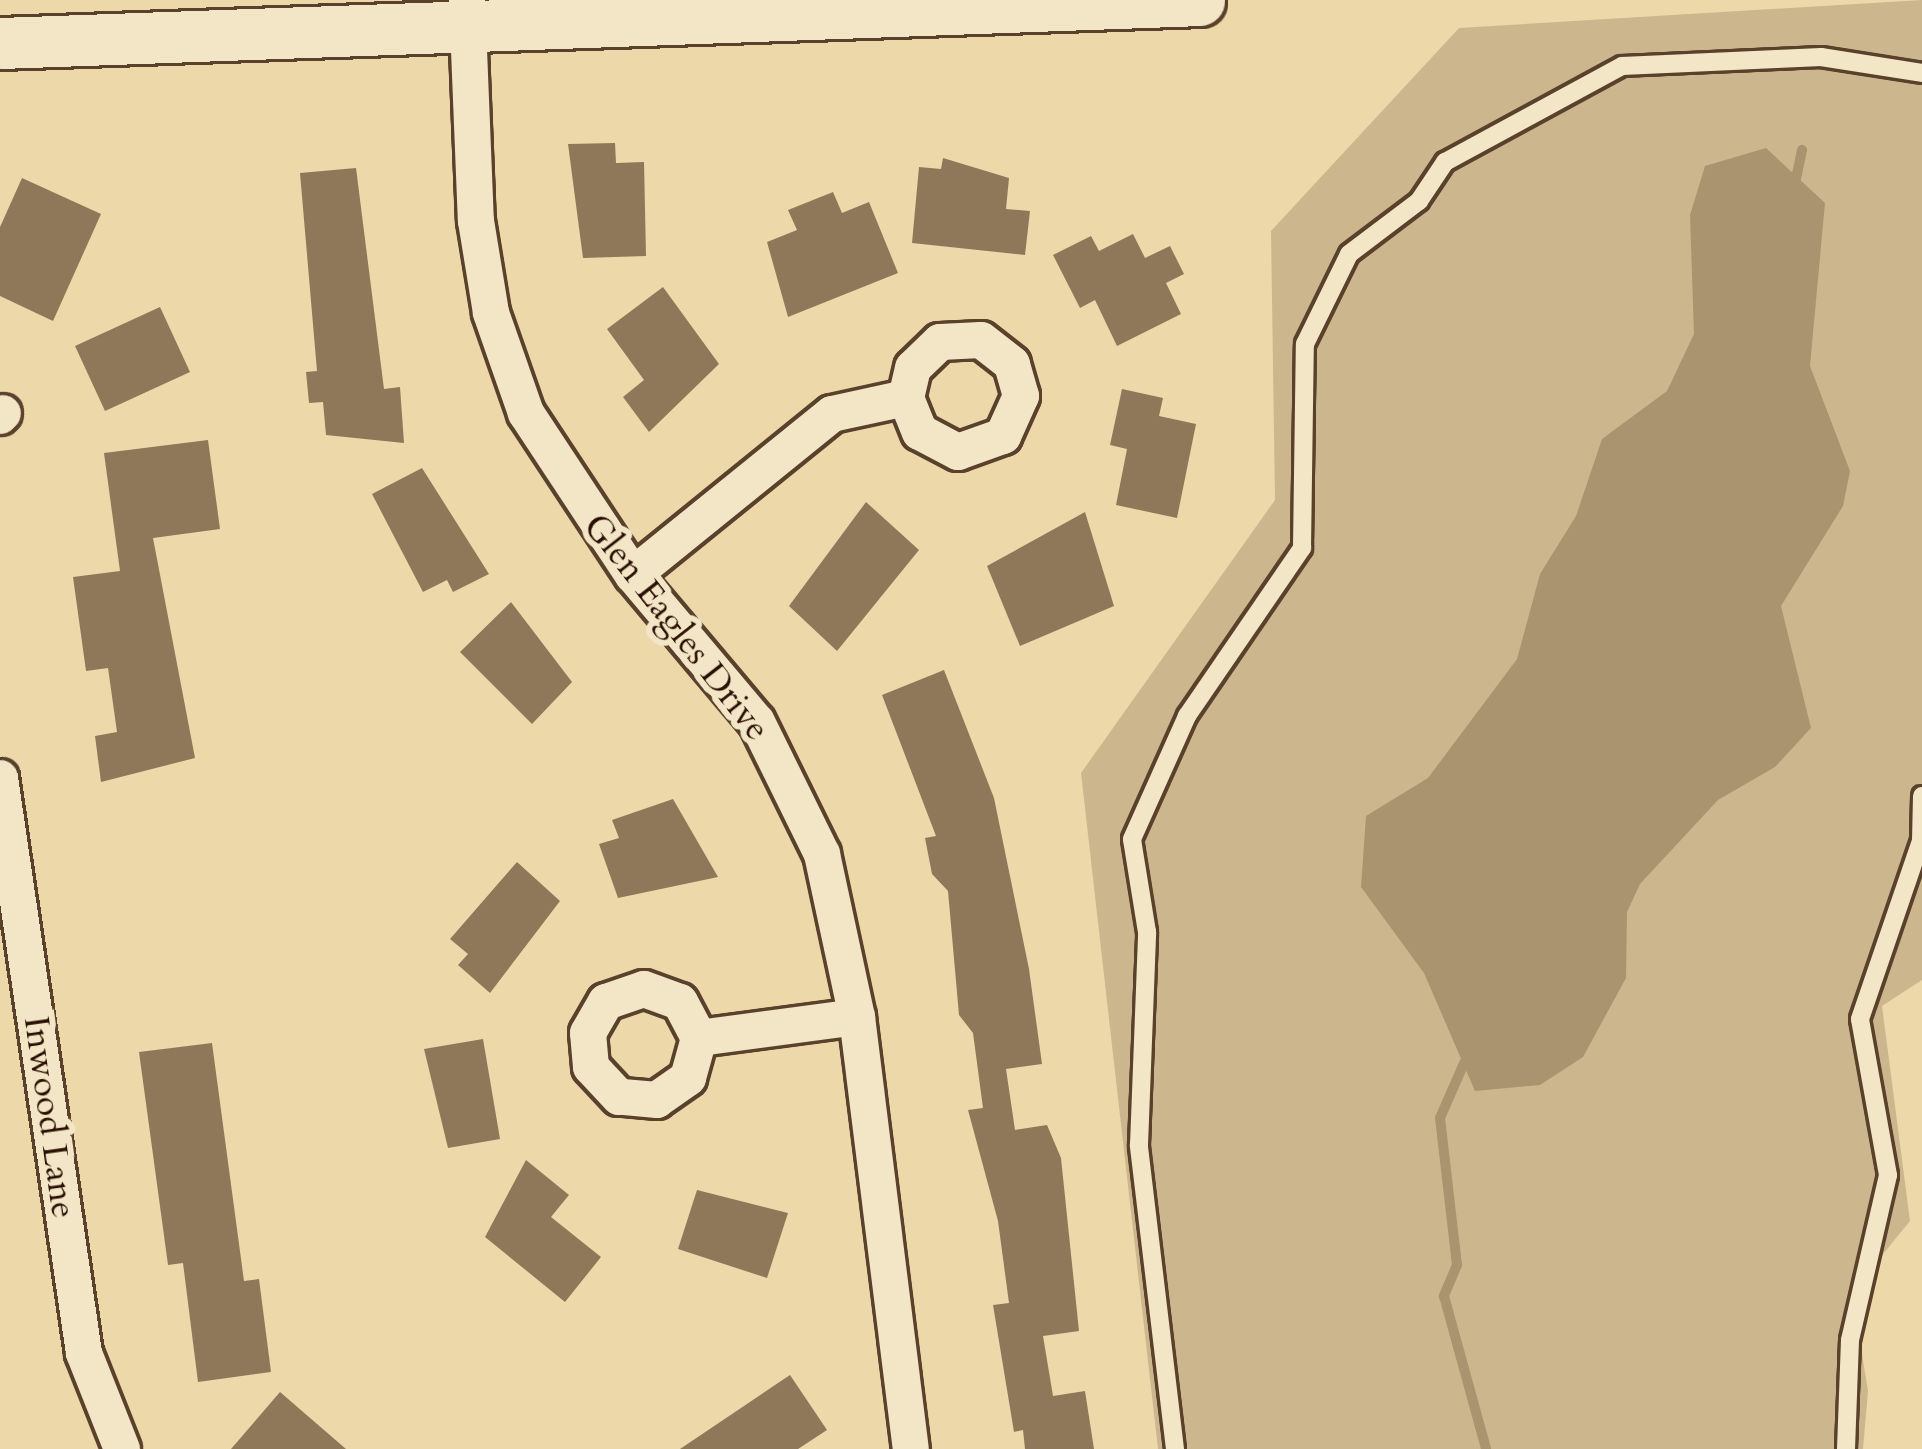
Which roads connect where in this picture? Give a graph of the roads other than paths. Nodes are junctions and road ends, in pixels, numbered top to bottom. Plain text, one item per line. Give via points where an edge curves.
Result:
1 (1198, 0) edge
2 (467, 13) edge
3 (0, 43) edge
4 (1922, 74) edge
5 (906, 398) dead end
6 (633, 575) junction
7 (0, 778) edge
8 (1922, 796) edge
9 (857, 1017) junction
10 (699, 1038) dead end
11 (122, 1449) edge
12 (911, 1449) edge
13 (1175, 1449) edge
14 (1846, 1449) edge

1 - 2 street
2 - 3 street
2 - 6 street, Glen Eagles Drive via 491,313 551,463
4 - 13 lane via 1821,57 1622,66 1445,162 1419,201 1349,254 1306,344 1302,548 1187,716 1132,839 1148,949 1139,1144
5 - 6 street via 803,429
6 - 9 street, Glen Eagles Drive via 781,761 822,854
7 - 11 street, Inwood Lane via 84,1353
8 - 14 lane via 1921,841 1860,1019 1888,1175 1850,1340
9 - 10 street
9 - 12 street, Glen Eagles Drive

